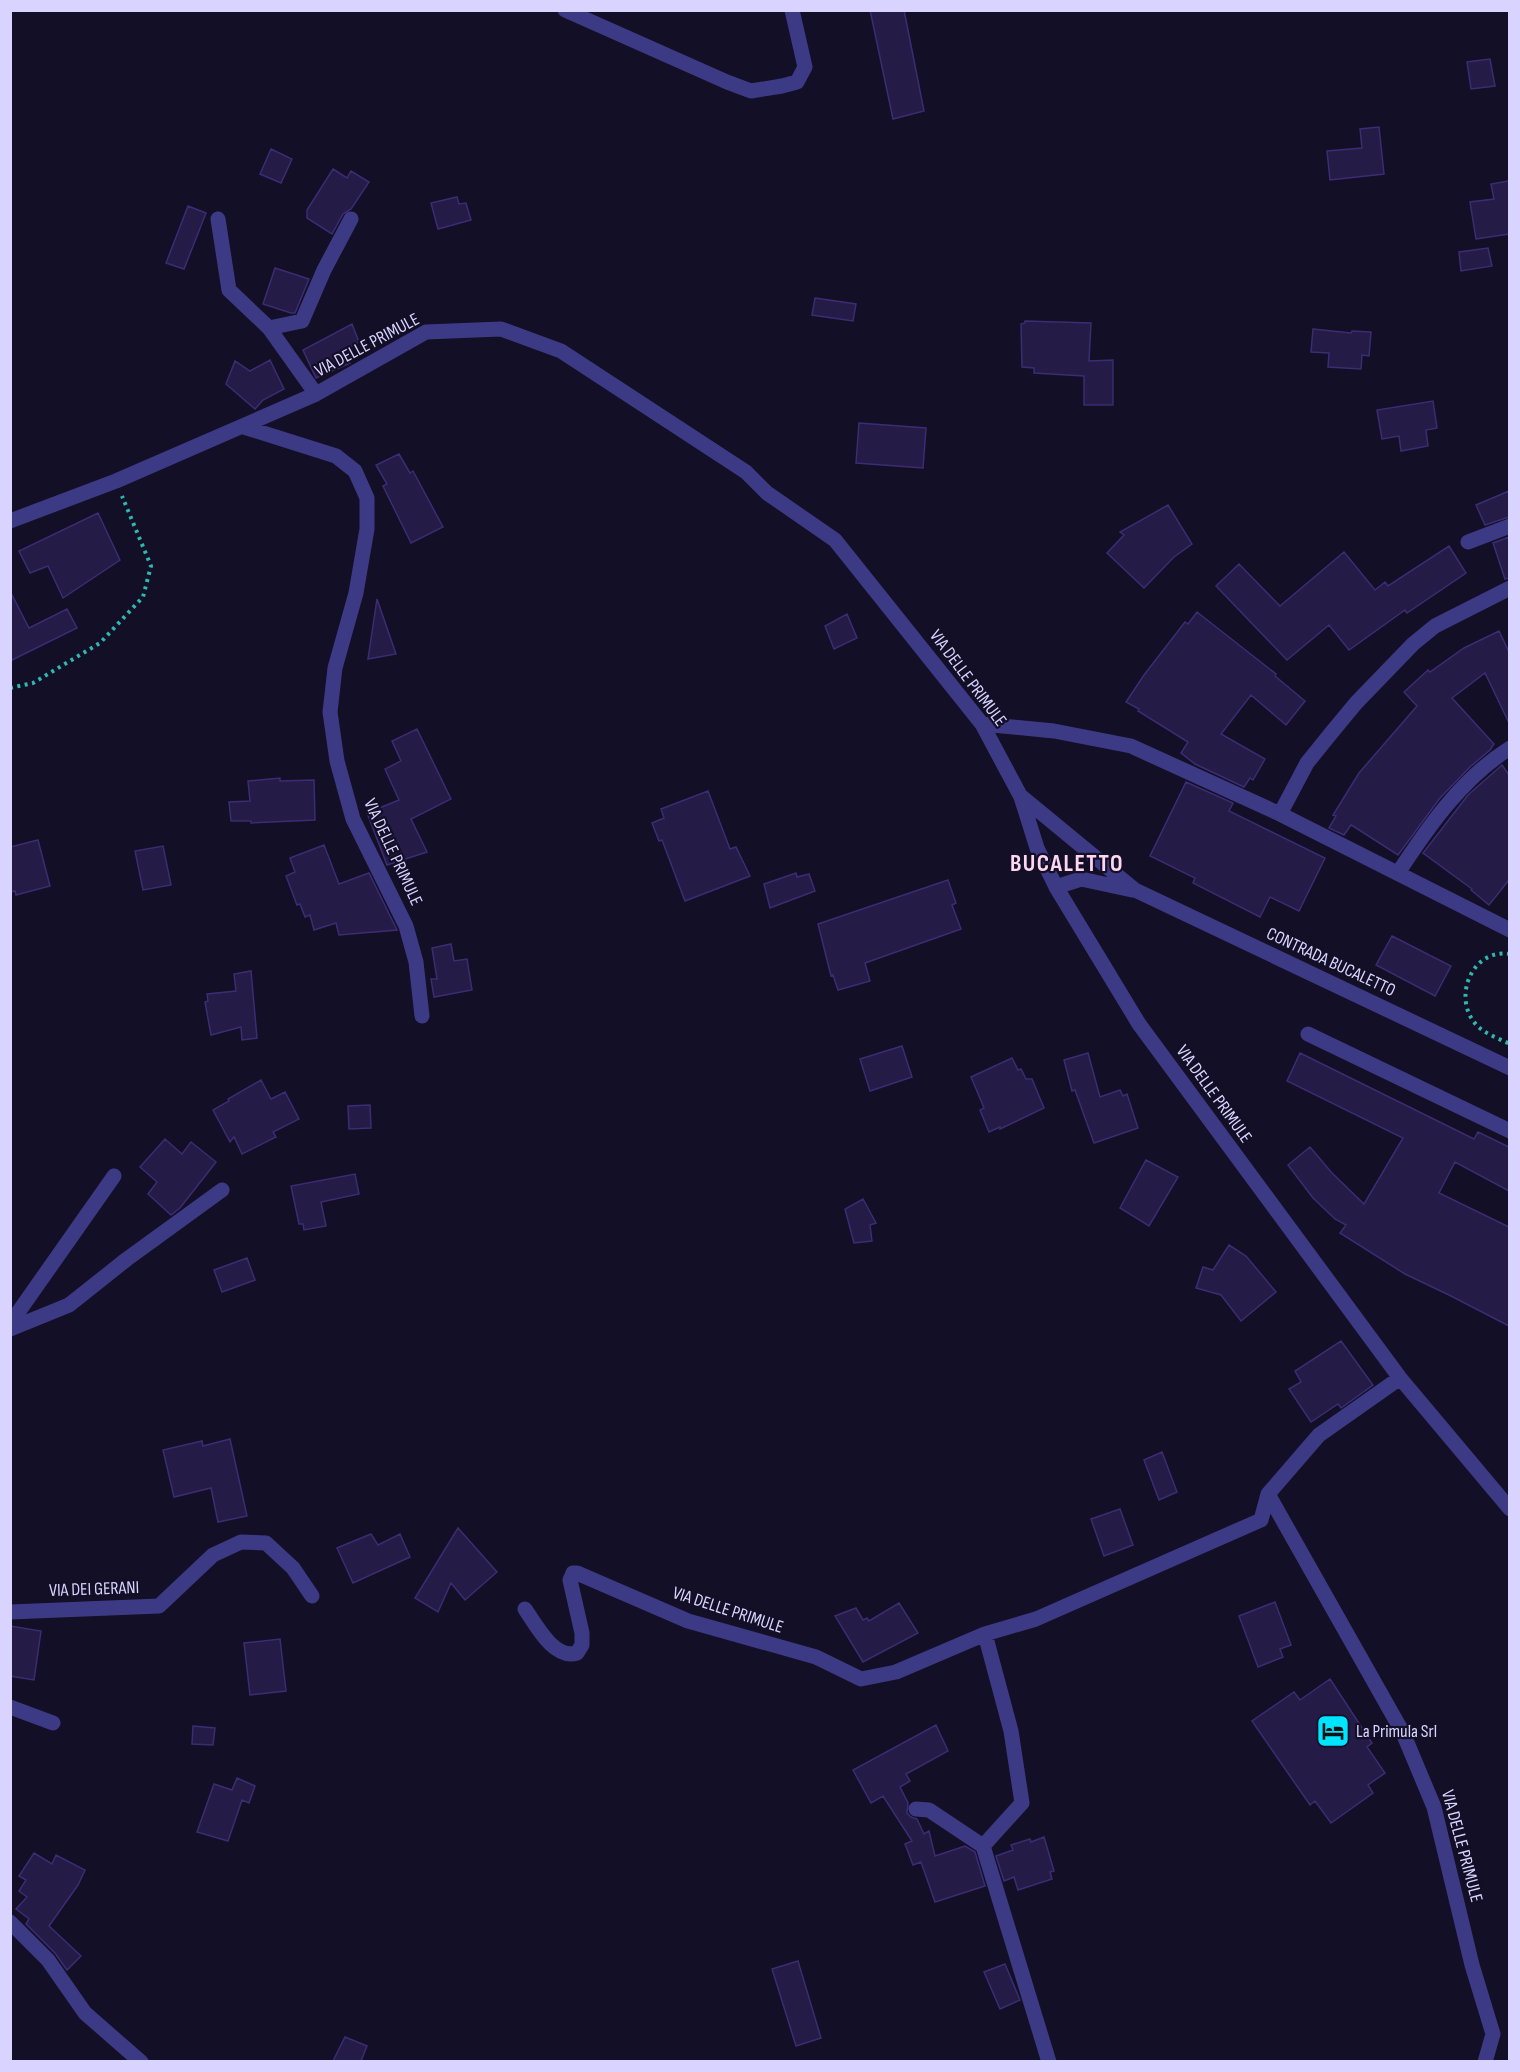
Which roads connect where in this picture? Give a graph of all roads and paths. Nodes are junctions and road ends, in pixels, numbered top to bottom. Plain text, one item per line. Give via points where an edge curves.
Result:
1 (565, 10) edge
2 (792, 10) edge
3 (218, 219) dead end
4 (351, 219) dead end
5 (269, 328) junction
6 (316, 394) junction
7 (244, 427) junction
8 (116, 482) junction
9 (10, 521) edge
10 (1509, 526) edge
11 (1468, 542) dead end
12 (1509, 588) edge
13 (10, 688) edge
14 (982, 724) junction
15 (1509, 748) edge
16 (1021, 797) junction
17 (1280, 814) junction
18 (1398, 873) junction
19 (1056, 887) junction
20 (1135, 890) junction
21 (1509, 930) edge
22 (1509, 954) edge
23 (422, 1016) dead end
24 (1308, 1034) dead end
25 (1509, 1044) edge
26 (1509, 1068) edge
27 (1509, 1131) edge
28 (114, 1176) dead end
29 (222, 1190) dead end
30 (10, 1324) edge
31 (10, 1329) edge
32 (1400, 1378) junction
33 (1268, 1494) junction
34 (1509, 1509) edge
35 (312, 1596) dead end
36 (525, 1609) dead end
37 (10, 1612) edge
38 (985, 1634) junction
39 (10, 1707) edge
40 (53, 1723) dead end
41 (916, 1809) dead end
42 (983, 1846) junction
43 (10, 1922) edge
44 (141, 2061) edge
45 (1049, 2061) edge
46 (1485, 2061) edge

1 - 2 street via 751,91 797,82 805,67
3 - 5 street, VIA DELLE PRIMULE via 229,290
4 - 5 street via 302,321
5 - 6 street, VIA DELLE PRIMULE
6 - 7 street, VIA DELLE PRIMULE
6 - 14 street, VIA DELLE PRIMULE via 426,332 501,329 561,351 746,472 767,493 835,540
7 - 8 street, VIA DELLE PRIMULE
7 - 23 street, VIA DELLE PRIMULE via 336,456 355,471 367,498 367,529 356,593 335,668 330,712 337,760 353,819 406,926 416,962
8 - 9 street, VIA DELLE PRIMULE
8 - 13 path via 151,566 143,597 100,643 33,683
10 - 11 street
12 - 17 street via 1435,626 1413,644 1356,703 1307,764
14 - 16 street, VIA DELLE PRIMULE
14 - 17 street via 1054,731 1131,746
15 - 18 street via 1447,804
16 - 19 street, VIA DELLE PRIMULE via 1037,848
16 - 20 street
17 - 18 street
18 - 21 street
19 - 20 street via 1081,879
19 - 32 street, VIA DELLE PRIMULE via 1139,1024
20 - 26 street, CONTRADA BUCALETTO
22 - 25 path via 1491,956 1477,965 1465,990 1466,1007 1474,1022
24 - 27 street
28 - 30 street
29 - 31 street via 69,1305
32 - 33 street, VIA DELLE PRIMULE via 1319,1435
32 - 34 street, VIA DELLE PRIMULE
33 - 38 street, VIA DELLE PRIMULE via 1261,1520 1036,1619
33 - 46 street, VIA DELLE PRIMULE via 1403,1733 1434,1808 1493,2034
35 - 37 street, VIA DEI GERANI via 293,1568 266,1544 241,1542 213,1555 159,1606
36 - 38 street, VIA DELLE PRIMULE via 560,1652 577,1653 582,1633 570,1576 577,1573 688,1621 816,1657 861,1679 896,1672
38 - 42 street via 1011,1731 1022,1803
39 - 40 street
41 - 42 street via 929,1810
42 - 45 street
43 - 44 street via 48,1960 85,2013

